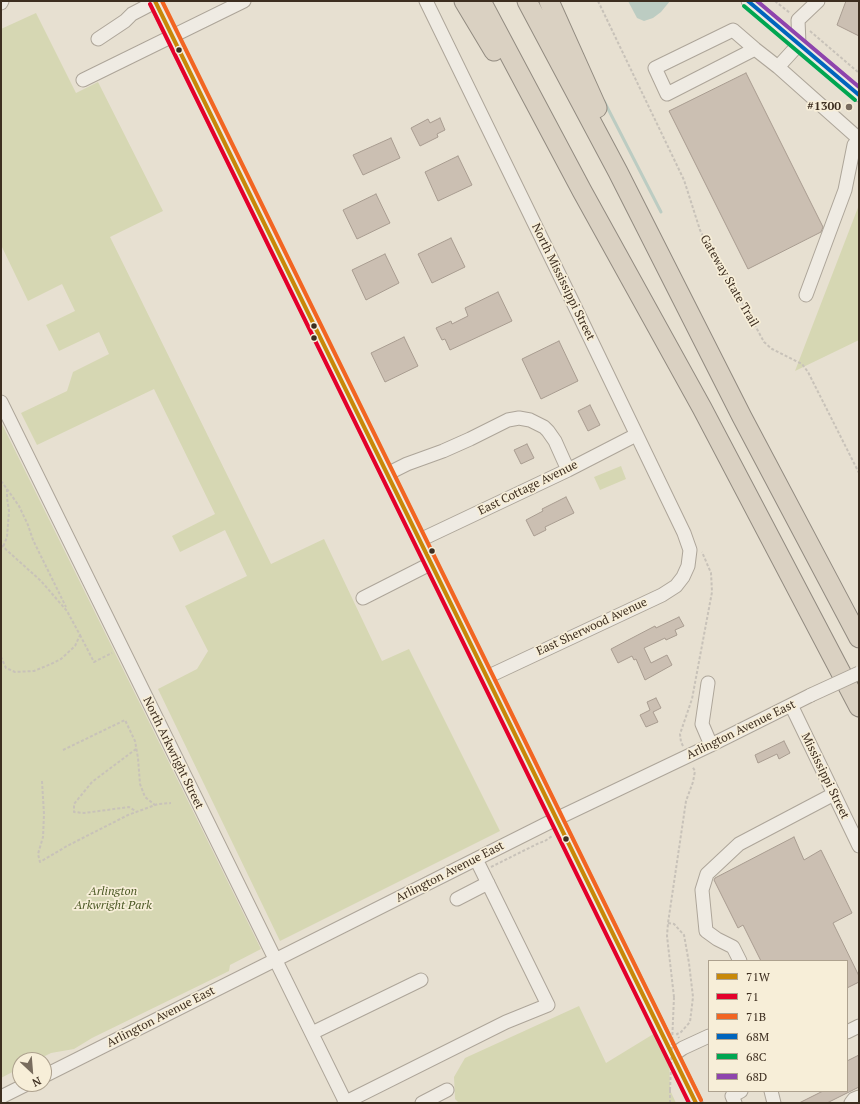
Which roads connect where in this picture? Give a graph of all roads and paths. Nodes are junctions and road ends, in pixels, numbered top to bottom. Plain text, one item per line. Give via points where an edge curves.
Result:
1 (244, 1) edge
2 (426, 1) edge
3 (464, 1) edge
4 (481, 1) edge
5 (527, 1) edge
6 (549, 1) edge
7 (598, 1) edge
8 (748, 1) edge
9 (775, 1) edge
10 (818, 1) edge
11 (155, 2) edge
12 (798, 20) junction
13 (172, 37) junction
14 (98, 39) dead end
15 (799, 44) junction
16 (756, 49) junction
17 (778, 67) junction
18 (859, 73) edge
19 (83, 80) dead end
20 (859, 96) edge
21 (859, 139) edge
22 (618, 172) junction
23 (582, 191) junction
24 (806, 295) dead end
25 (1, 402) edge
26 (636, 435) junction
27 (568, 470) junction
28 (859, 473) edge
29 (386, 474) junction
30 (1, 481) edge
31 (7, 489) junction
32 (420, 540) junction
33 (2, 546) edge
34 (700, 548) dead end
35 (430, 564) junction
36 (688, 566) joint
37 (363, 598) dead end
38 (67, 610) junction
39 (80, 635) junction
40 (859, 638) edge
41 (122, 648) junction
42 (1, 657) edge
43 (859, 673) edge
44 (487, 677) junction
45 (708, 683) dead end
46 (791, 705) junction
47 (859, 706) edge
48 (711, 745) junction
49 (683, 746) dead end
50 (136, 749) junction
51 (64, 750) dead end
52 (695, 771) dead end
53 (42, 781) dead end
54 (834, 794) junction
55 (171, 804) dead end
56 (154, 805) junction
57 (137, 812) junction
58 (556, 819) junction
59 (552, 836) dead end
60 (859, 846) edge
61 (476, 859) junction
62 (482, 871) junction
63 (488, 884) junction
64 (457, 899) dead end
65 (668, 923) junction
66 (275, 960) junction
67 (739, 960) edge
68 (421, 980) dead end
69 (859, 1026) edge
70 (848, 1032) edge
71 (312, 1033) junction
72 (708, 1037) edge
73 (678, 1052) junction
74 (52, 1072) edge
75 (447, 1090) dead end
76 (12, 1092) edge
77 (739, 1092) edge
78 (771, 1092) edge
79 (859, 1096) edge
80 (1, 1097) edge
81 (346, 1103) edge
82 (422, 1103) edge
83 (670, 1103) edge
84 (696, 1103) edge
85 (735, 1103) edge
86 (774, 1103) edge
87 (851, 1103) edge

1 - 13 street
2 - 26 street, North Mississippi Street
3 - 23 highway via 553,151
4 - 23 highway
5 - 22 highway
6 - 22 highway via 603,124
7 - 28 path, Gateway State Trail via 684,180 700,230 710,250 764,342 772,349 802,364 808,372
8 - 15 street
9 - 12 path
10 - 12 street
11 - 13 street
11 - 14 street via 132,14
12 - 15 street
12 - 18 path
13 - 19 street
13 - 29 street
15 - 17 street
15 - 20 street
16 - 16 street via 732,30 655,68 667,94
16 - 17 street
17 - 21 street
21 - 24 street via 854,145 845,190
22 - 40 highway via 742,417
23 - 47 highway via 702,408
25 - 41 street, North Arkwright Street
26 - 27 street, East Cottage Avenue
26 - 36 street, North Mississippi Street via 689,544
27 - 29 street via 548,431 530,420 520,418 508,420
27 - 32 street, East Cottage Avenue
29 - 32 street
30 - 31 path
31 - 33 path via 8,523
31 - 38 path via 19,506
32 - 35 street
33 - 38 path via 41,581
34 - 49 path via 711,573 712,592 692,699 680,734
35 - 37 street
35 - 44 street
36 - 44 street, East Sherwood Avenue via 680,582 662,595
38 - 39 path
39 - 41 path via 94,662
39 - 42 path via 75,646 60,659 34,671 15,672 6,668
41 - 66 street, North Arkwright Street
43 - 46 street, Arlington Avenue East, bridge
44 - 58 street
45 - 48 street via 702,724
46 - 48 street, Arlington Avenue East
46 - 54 street, Mississippi Street
48 - 58 street, Arlington Avenue East
50 - 51 path via 125,720
50 - 56 path via 140,784 145,797
50 - 57 path via 92,782 74,804 74,812 128,807
52 - 65 path via 686,801
53 - 57 path via 44,814 43,837 38,854 40,862
54 - 60 street, Mississippi Street
54 - 67 street via 739,844 707,874 702,890 706,931 733,948
55 - 56 path
56 - 57 path
58 - 61 street, Arlington Avenue East
58 - 73 street
59 - 62 path
61 - 62 street
61 - 66 street, Arlington Avenue East
62 - 63 street
63 - 64 street
63 - 81 street via 548,1005 506,1022
65 - 73 path via 674,924 684,935 693,997 690,1022 677,1034
65 - 83 path, bridge via 674,997
66 - 71 street, North Arkwright Street
66 - 74 street, Arlington Avenue East
68 - 71 street
69 - 70 street
71 - 81 street, North Arkwright Street
72 - 73 street
73 - 84 street
75 - 82 street
76 - 80 street
77 - 85 street via 732,1096
78 - 86 street
79 - 87 street

